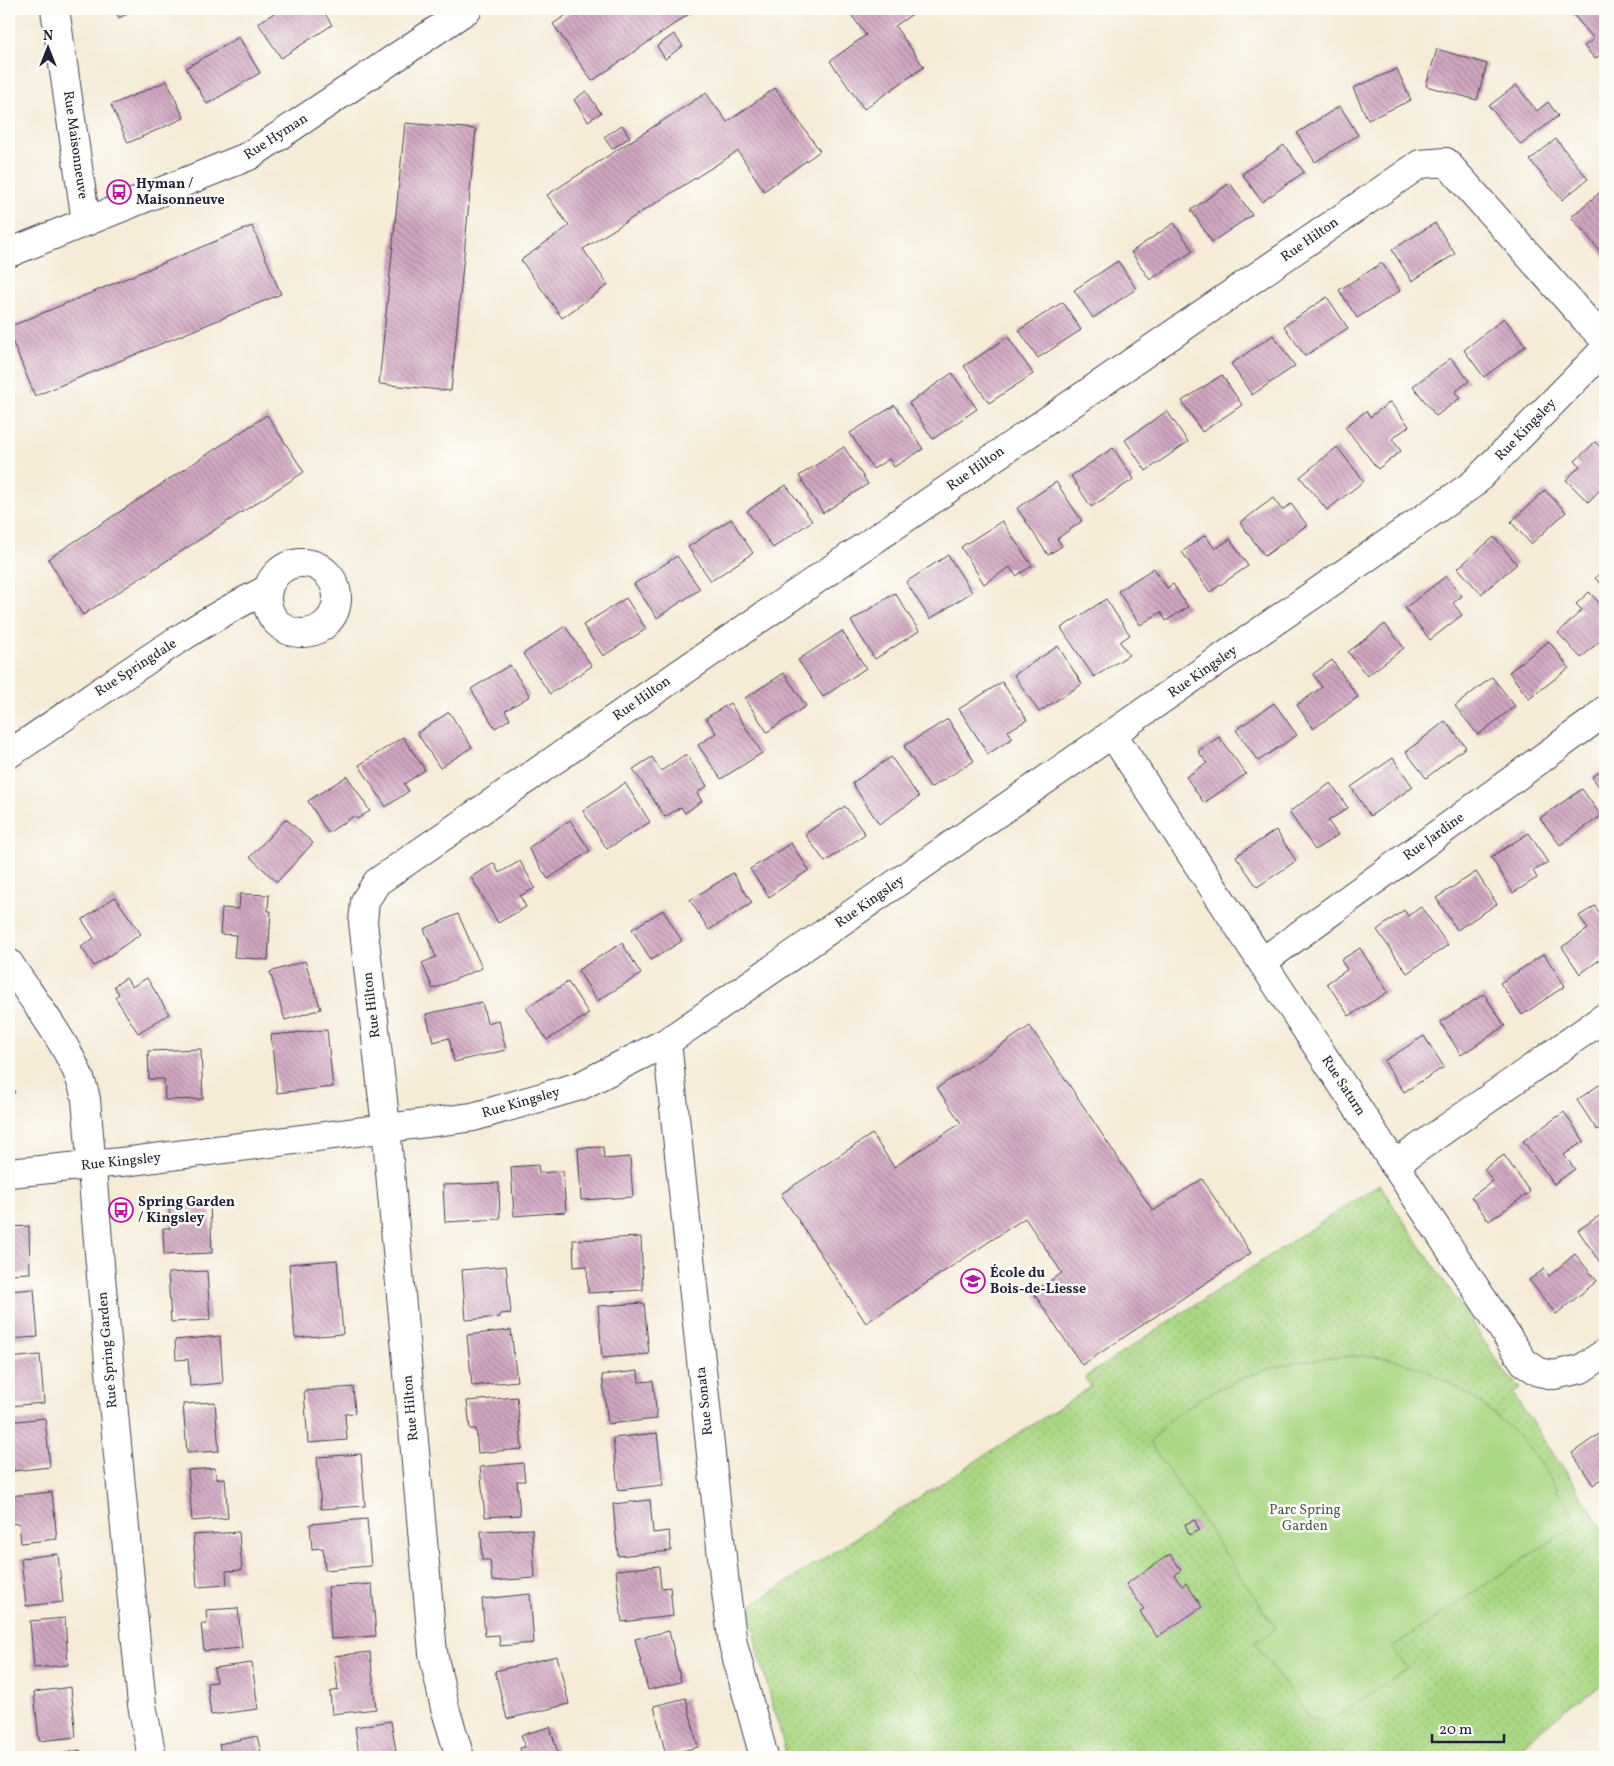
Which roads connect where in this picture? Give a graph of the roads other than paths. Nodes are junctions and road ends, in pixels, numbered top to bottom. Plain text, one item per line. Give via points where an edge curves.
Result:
1 (55, 9) edge
2 (468, 9) edge
3 (86, 222) junction
4 (9, 253) edge
5 (1605, 340) edge
6 (1605, 349) edge
7 (268, 589) dead end
8 (1605, 710) edge
9 (1113, 734) junction
10 (9, 754) edge
11 (1262, 962) junction
12 (9, 963) edge
13 (1605, 1017) edge
14 (667, 1042) junction
15 (386, 1127) junction
16 (92, 1165) junction
17 (1394, 1165) junction
18 (9, 1173) edge
19 (1605, 1353) edge
20 (152, 1757) edge
21 (460, 1757) edge
22 (764, 1757) edge

1 - 3 street, Rue Maisonneuve
2 - 3 street, Rue Hyman via 249,156
3 - 4 street, Rue Hyman
5 - 15 street, Rue Hilton via 1446,162 1420,164 377,882 365,901 362,922
6 - 9 street, Rue Kingsley via 1473,484
7 - 10 street, Rue Springdale via 233,606 139,664
8 - 11 street, Rue Jardine
9 - 11 street, Rue Saturn
9 - 14 street, Rue Kingsley
11 - 17 street, Rue Saturn
12 - 16 street, Rue Spring Garden via 81,1078 88,1112
13 - 17 street
14 - 15 street, Rue Kingsley via 580,1086 473,1117
14 - 22 street, Rue Sonata via 732,1634
15 - 16 street, Rue Kingsley
15 - 21 street, Rue Hilton via 433,1653
16 - 18 street, Rue Kingsley
16 - 20 street, Rue Spring Garden via 142,1705
17 - 19 street, Rue Saturn via 1524,1362 1539,1372 1554,1375 1581,1369

